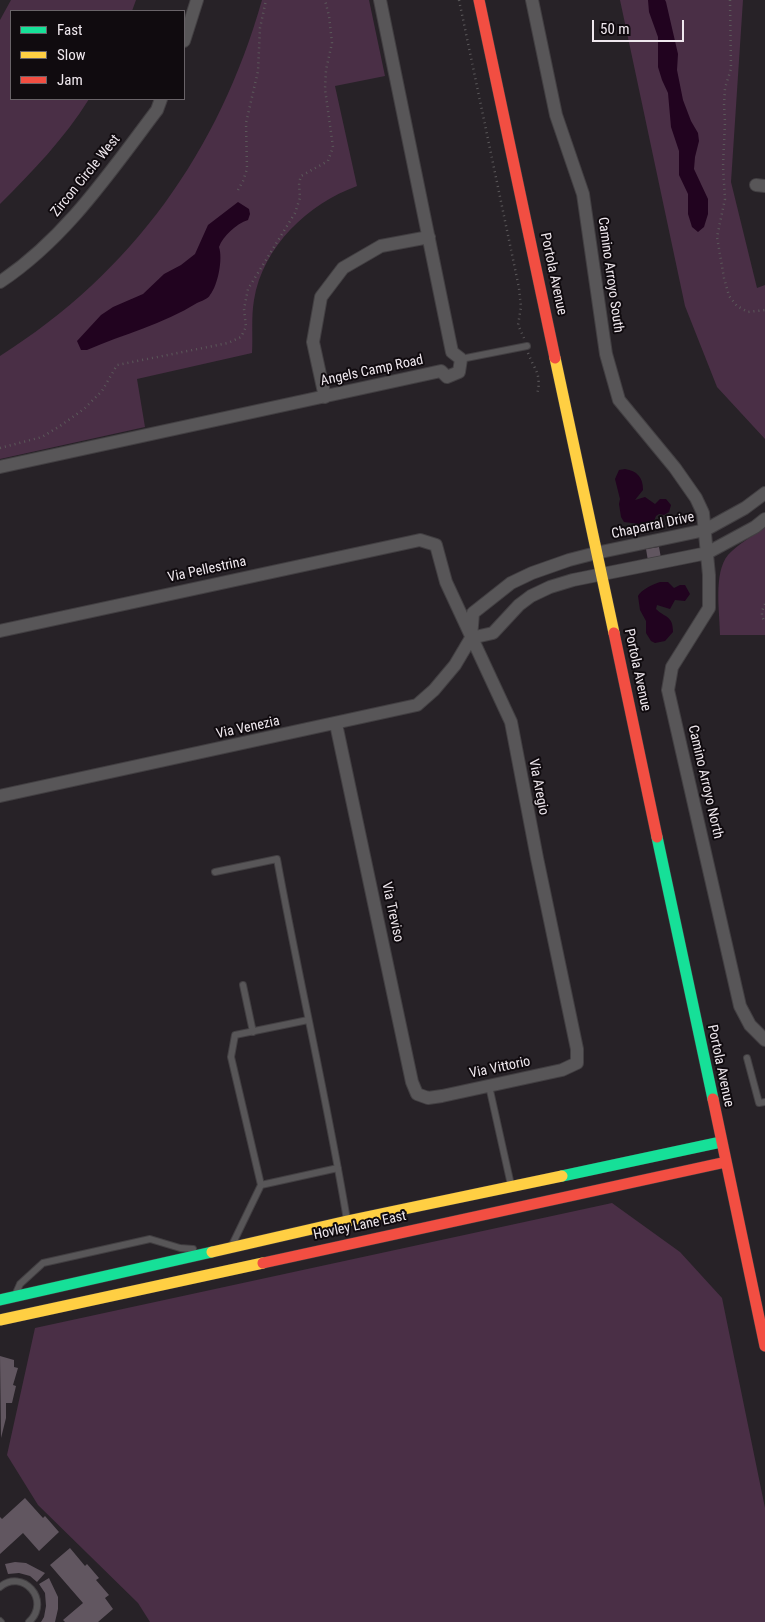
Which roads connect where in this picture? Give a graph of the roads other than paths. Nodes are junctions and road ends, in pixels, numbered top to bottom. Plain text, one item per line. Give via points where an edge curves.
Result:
1 (196, 0) edge
2 (380, 0) edge
3 (480, 0) edge
4 (532, 0) edge
5 (185, 38) edge
6 (162, 100) edge
7 (429, 237) junction
8 (0, 282) edge
9 (527, 346) road end
10 (461, 360) junction
11 (325, 397) junction
12 (0, 467) edge
13 (765, 493) edge
14 (765, 519) edge
15 (705, 530) junction
16 (420, 540) joint
17 (596, 553) junction
18 (707, 553) junction
19 (601, 575) junction
20 (0, 631) edge
21 (471, 638) junction
22 (336, 724) junction
23 (0, 796) edge
24 (215, 872) dead end
25 (243, 984) dead end
26 (308, 1020) junction
27 (253, 1032) junction
28 (765, 1040) edge
29 (747, 1058) dead end
30 (578, 1063) joint
31 (489, 1086) junction
32 (428, 1098) joint
33 (765, 1102) edge
34 (721, 1142) junction
35 (726, 1162) junction
36 (338, 1168) junction
37 (261, 1185) junction
38 (511, 1187) junction
39 (347, 1221) junction
40 (231, 1247) junction
41 (214, 1251) junction
42 (251, 1265) junction
43 (14, 1296) junction
44 (0, 1300) edge
45 (0, 1320) edge
46 (765, 1346) edge
47 (0, 1587) edge
48 (29, 1622) edge

1 - 5 street
2 - 7 street
3 - 17 street, Portola Avenue
4 - 15 street, Camino Arroyo South via 556,114 583,194 606,354 619,400 696,498 703,513
6 - 8 street, Zircon Circle West via 82,209 47,245
7 - 10 street via 452,352
7 - 11 street via 382,246 343,268 320,297 313,342
9 - 10 lane
10 - 11 street, Angels Camp Road via 460,372 446,377 442,371
11 - 12 street, Angels Camp Road
13 - 15 street, Chaparral Drive
14 - 18 street
15 - 17 street, Chaparral Drive
15 - 18 street, Camino Arroyo North
16 - 20 street, Via Pellestrina
16 - 21 street, Via Aregio via 436,545 446,582
17 - 19 street, Portola Avenue
17 - 21 street, Via Venezia via 532,572 511,583 473,613
18 - 19 street
18 - 28 street, Camino Arroyo North via 709,608 672,667 668,690 740,1006 750,1025
19 - 21 street via 573,580 531,596 493,633
19 - 34 street, Portola Avenue
21 - 22 street, Via Venezia via 455,664 417,705
21 - 30 street, Via Aregio via 511,722
22 - 23 street, Via Venezia
22 - 32 street, Via Treviso via 412,1082 417,1094
24 - 26 lane via 277,859
25 - 27 lane
26 - 27 lane
26 - 36 lane
27 - 37 lane via 236,1035 231,1057
29 - 33 lane via 758,1103
30 - 31 street, Via Vittorio via 562,1070
31 - 32 street, Via Vittorio
31 - 38 lane
34 - 35 street, Portola Avenue
34 - 38 street, Hovley Lane East
35 - 42 street, Hovley Lane East
35 - 46 street, Portola Avenue
36 - 37 lane
36 - 39 lane
37 - 40 lane
38 - 39 street, Hovley Lane East
39 - 40 street, Hovley Lane East
39 - 42 street via 348,1231 343,1238
40 - 41 street, Hovley Lane East
41 - 43 street, Hovley Lane East
41 - 43 lane via 180,1248 150,1239 43,1262 20,1284
42 - 45 street, Hovley Lane East
43 - 44 street, Hovley Lane East
47 - 48 lane via 18,1582 32,1588 38,1609

